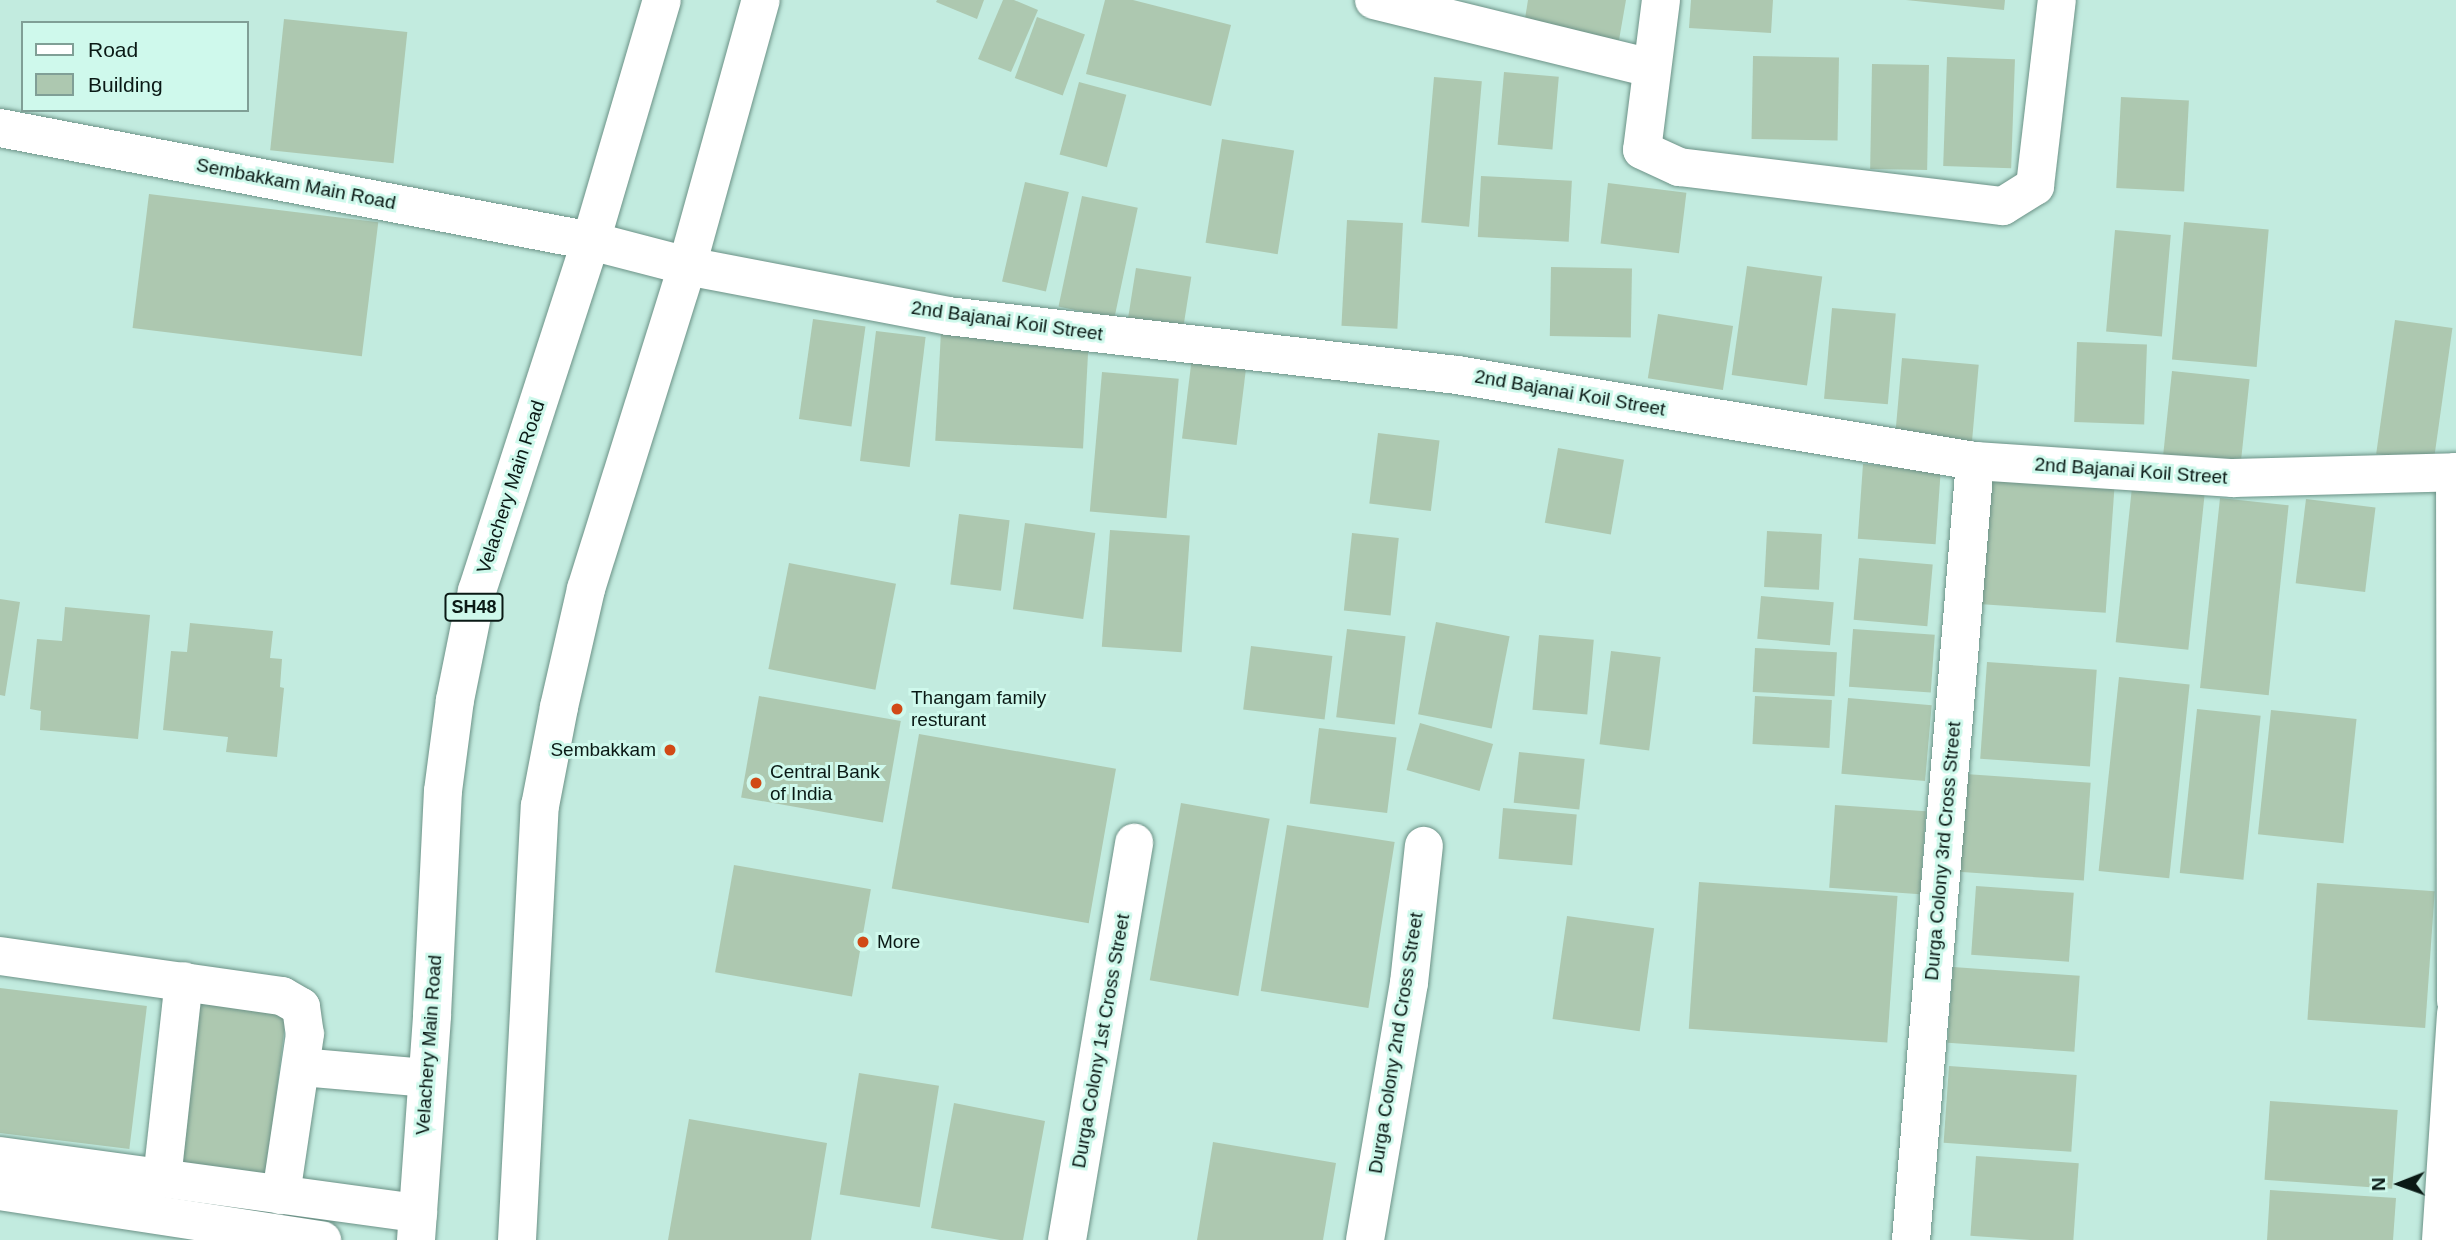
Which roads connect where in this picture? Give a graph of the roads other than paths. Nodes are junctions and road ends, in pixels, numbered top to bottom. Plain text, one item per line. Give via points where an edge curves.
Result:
1 (662, 0) edge
2 (761, 0) edge
3 (1374, 0) edge
4 (1661, 0) edge
5 (2057, 0) edge
6 (1651, 68) junction
7 (0, 128) edge
8 (591, 241) junction
9 (687, 266) junction
10 (1975, 461) junction
11 (2455, 472) edge
12 (1134, 843) dead end
13 (1424, 846) dead end
14 (0, 956) edge
15 (184, 981) junction
16 (2456, 1001) edge
17 (2456, 1012) edge
18 (301, 1067) junction
19 (427, 1078) junction
20 (0, 1156) edge
21 (162, 1179) junction
22 (0, 1191) edge
23 (281, 1195) junction
24 (417, 1227) edge
25 (300, 1238) edge
26 (517, 1240) edge
27 (1067, 1240) edge
28 (1365, 1240) edge
29 (1911, 1240) edge
30 (2441, 1240) edge

1 - 8 street, Velachery Main Road / SH48
2 - 9 street
3 - 6 street
4 - 6 street
5 - 6 street via 2035,187 2003,206 1679,167 1642,150
7 - 8 street, Sembakkam Main Road
8 - 9 street, Sembakkam Main Road
8 - 19 street, Velachery Main Road / SH48 via 477,591 457,687 443,791
9 - 10 street, 2nd Bajanai Koil Street via 948,316 1457,374
9 - 26 street via 586,589 540,806
10 - 11 street, 2nd Bajanai Koil Street via 2233,478
10 - 29 street, Durga Colony 3rd Cross Street
11 - 16 street
12 - 27 street, Durga Colony 1st Cross Street
13 - 28 street, Durga Colony 2nd Cross Street via 1409,982
14 - 15 street
15 - 18 street via 282,996 301,1007 305,1034
15 - 21 street
17 - 30 street
18 - 19 street
18 - 23 street
19 - 24 street, Velachery Main Road / SH48
20 - 21 street
21 - 23 street
22 - 25 street
23 - 24 street

